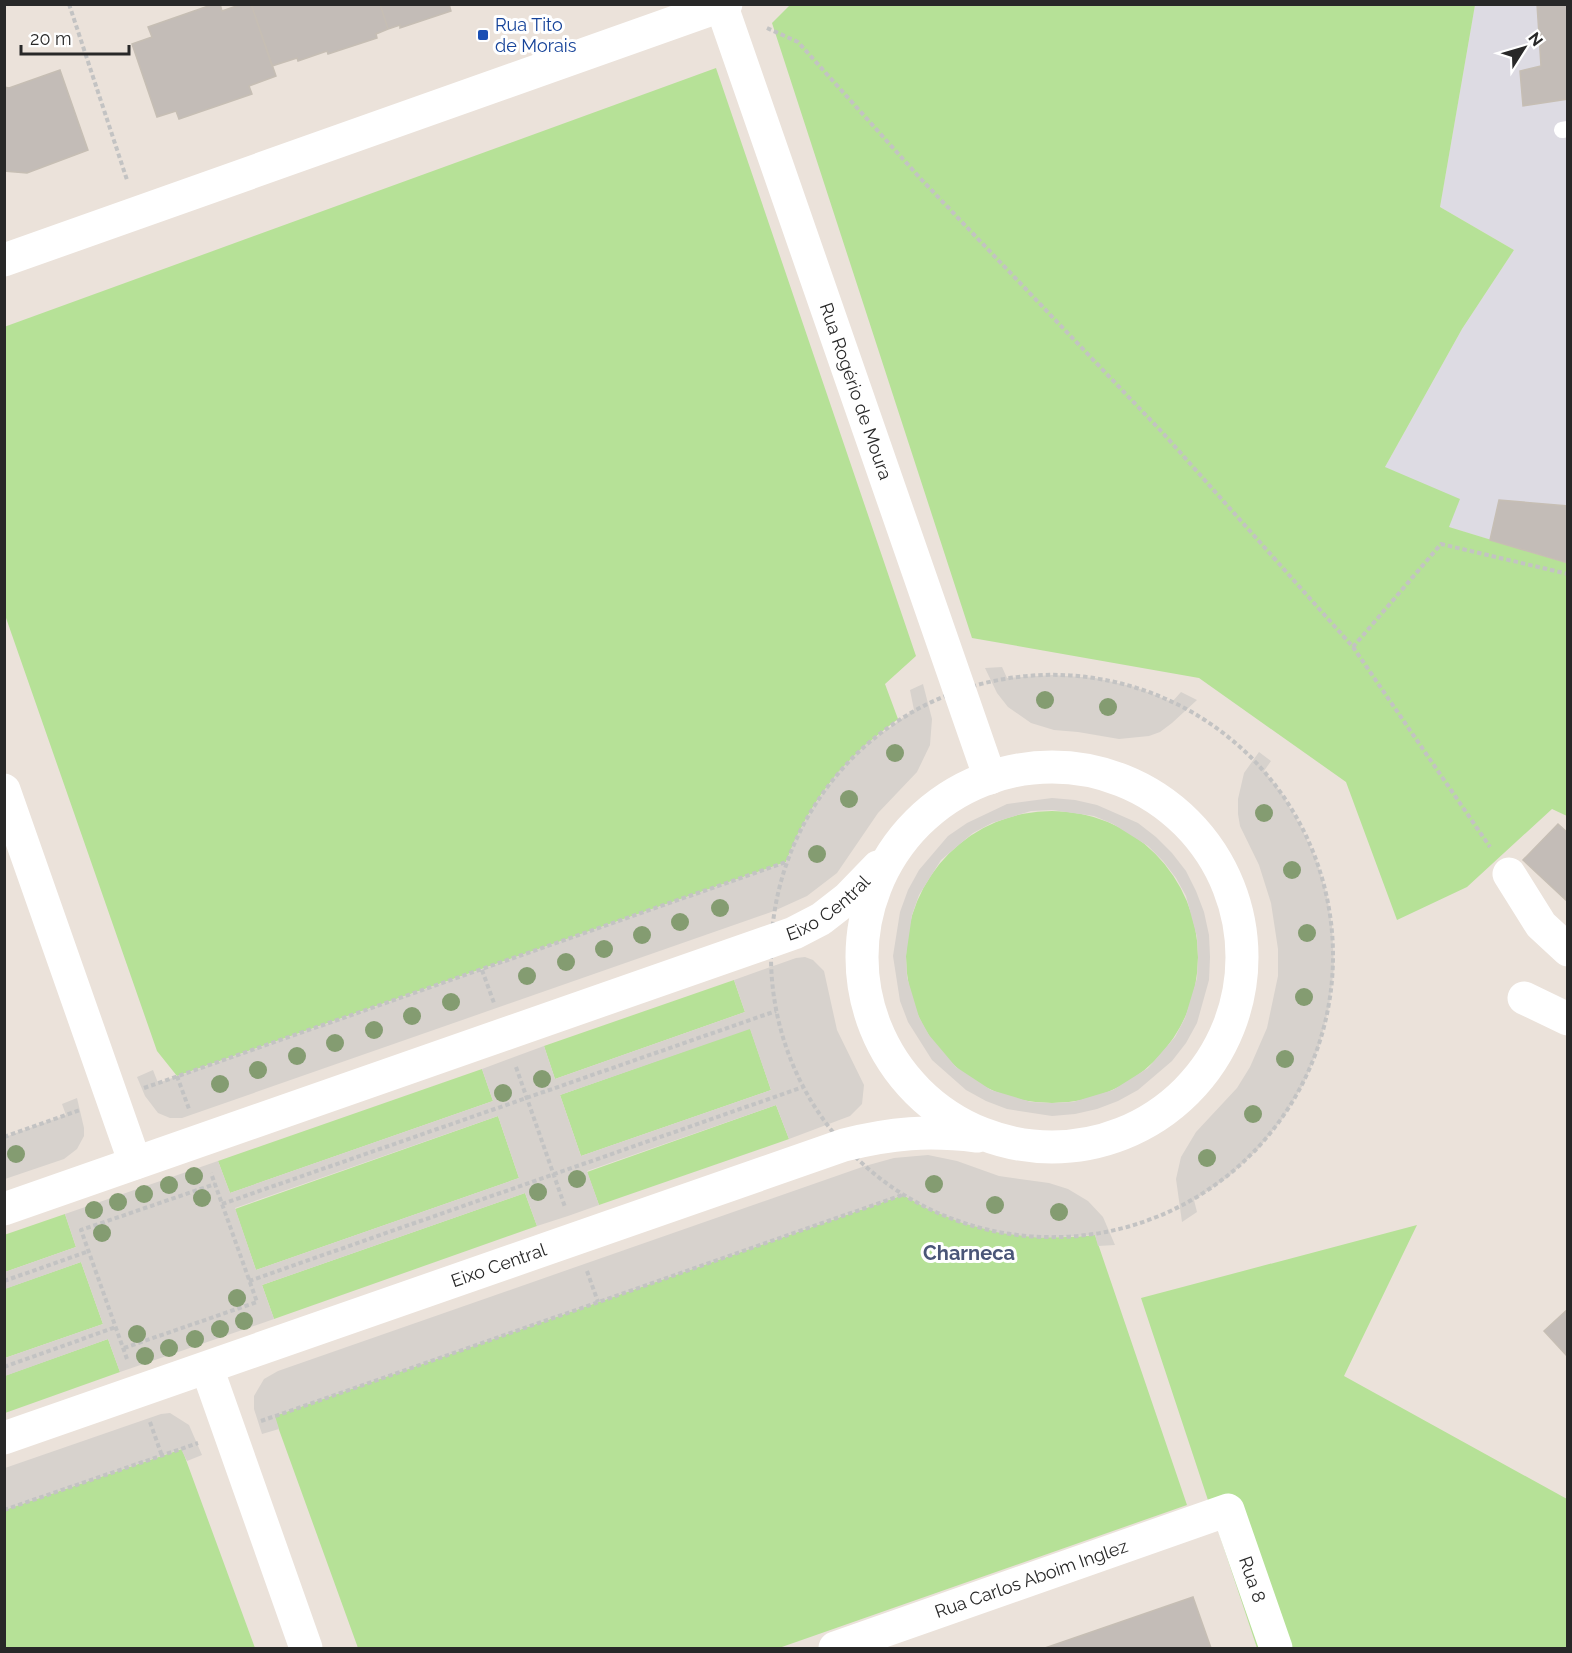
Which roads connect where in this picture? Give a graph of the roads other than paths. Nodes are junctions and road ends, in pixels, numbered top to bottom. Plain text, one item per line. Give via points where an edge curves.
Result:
1 (723, 5) edge
2 (4, 260) edge
3 (990, 778) junction
4 (4, 790) edge
5 (892, 854) junction
6 (1509, 874) road end
7 (1568, 950) edge
8 (1524, 998) dead end
9 (1568, 1019) edge
10 (999, 1139) junction
11 (135, 1163) junction
12 (4, 1209) edge
13 (207, 1368) junction
14 (4, 1438) edge
15 (1228, 1510) joint
16 (306, 1648) edge
17 (835, 1648) edge
18 (1276, 1648) edge

1 - 2 main road
1 - 3 main road, Rua Rogério de Moura
3 - 5 main road via 950,796 928,813
3 - 10 main road via 1025,769 1079,769 1131,784 1155,797 1177,813 1212,855 1234,904 1242,957 1240,985 1225,1036 1196,1082 1177,1101 1131,1130 1079,1145 1025,1145
4 - 11 main road
5 - 10 main road via 879,877 864,929 862,956 870,1010 892,1059 909,1081 949,1116
5 - 11 main road, Eixo Central via 848,898 794,933
6 - 7 main road via 1541,925
8 - 9 main road
10 - 13 main road, Eixo Central via 915,1132 844,1145
11 - 12 main road, Eixo Central
13 - 14 main road, Eixo Central
13 - 16 main road
15 - 17 main road, Rua Carlos Aboim Inglez
15 - 18 main road, Rua 8

